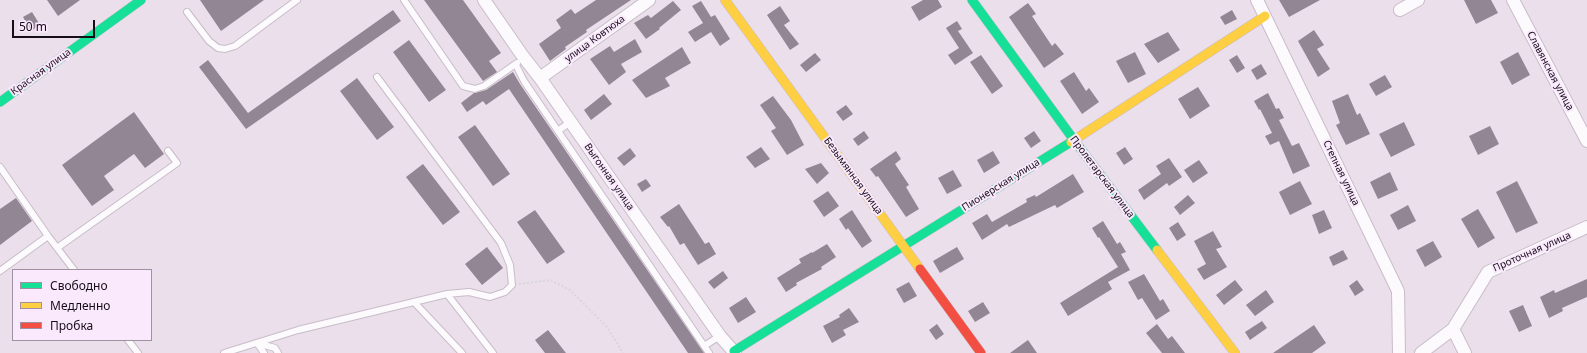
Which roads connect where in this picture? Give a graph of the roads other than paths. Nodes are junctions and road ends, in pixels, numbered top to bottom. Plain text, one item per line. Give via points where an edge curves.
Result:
1 (141, 0) edge
2 (297, 0) edge
3 (404, 0) edge
4 (484, 0) edge
5 (649, 0) edge
6 (725, 0) edge
7 (972, 0) edge
8 (1257, 0) edge
9 (1418, 0) edge
10 (1513, 0) edge
11 (1400, 10) dead end
12 (186, 12) dead end
13 (1265, 16) junction
14 (519, 60) junction
15 (377, 77) dead end
16 (540, 78) junction
17 (0, 102) edge
18 (570, 122) junction
19 (558, 131) junction
20 (1074, 140) junction
21 (1587, 141) edge
22 (168, 151) dead end
23 (0, 167) edge
24 (1587, 227) edge
25 (48, 236) junction
26 (904, 246) junction
27 (58, 248) junction
28 (73, 269) edge
29 (0, 271) edge
30 (447, 294) junction
31 (414, 302) junction
32 (1453, 329) junction
33 (720, 336) junction
34 (129, 341) edge
35 (257, 343) junction
36 (704, 346) junction
37 (734, 352) edge
38 (138, 353) edge
39 (224, 353) edge
40 (264, 353) edge
41 (278, 353) edge
42 (462, 353) edge
43 (493, 353) edge
44 (709, 353) edge
45 (981, 353) edge
46 (1235, 353) edge
47 (1399, 353) edge
48 (1421, 353) edge
49 (1465, 353) edge

1 - 17 street, Красная улица
2 - 12 lane via 234,46 225,49 209,42
3 - 14 lane via 463,86 475,89 484,86
4 - 14 street, Выгонная улица
5 - 16 street, улица Ковтюха
6 - 26 street, Безымянная улица
7 - 20 street, Пролетарская улица
8 - 13 street, Степная улица
9 - 11 street
10 - 21 street, Славянская улица
13 - 20 street, Пионерская улица
13 - 47 street, Степная улица via 1398,291
14 - 16 street, Выгонная улица
14 - 19 lane via 524,81
15 - 30 lane via 501,243 510,265 512,285 505,292 490,297 469,292
16 - 18 street, Выгонная улица
18 - 19 lane
18 - 33 street, Выгонная улица
19 - 36 lane
20 - 26 street, Пионерская улица
20 - 46 street, Пролетарская улица
22 - 27 lane via 177,163
23 - 25 lane
24 - 32 street, Проточная улица via 1488,272
25 - 27 lane
25 - 29 lane
26 - 37 street, Пионерская улица
26 - 45 street, Безымянная улица
27 - 28 lane
30 - 31 lane
30 - 43 lane
31 - 35 lane via 298,330
31 - 42 lane
32 - 48 street, Проточная улица
32 - 49 street
33 - 36 lane
33 - 37 street, Выгонная улица
34 - 38 lane
35 - 39 lane
35 - 40 lane
35 - 41 lane via 274,348
36 - 44 lane

